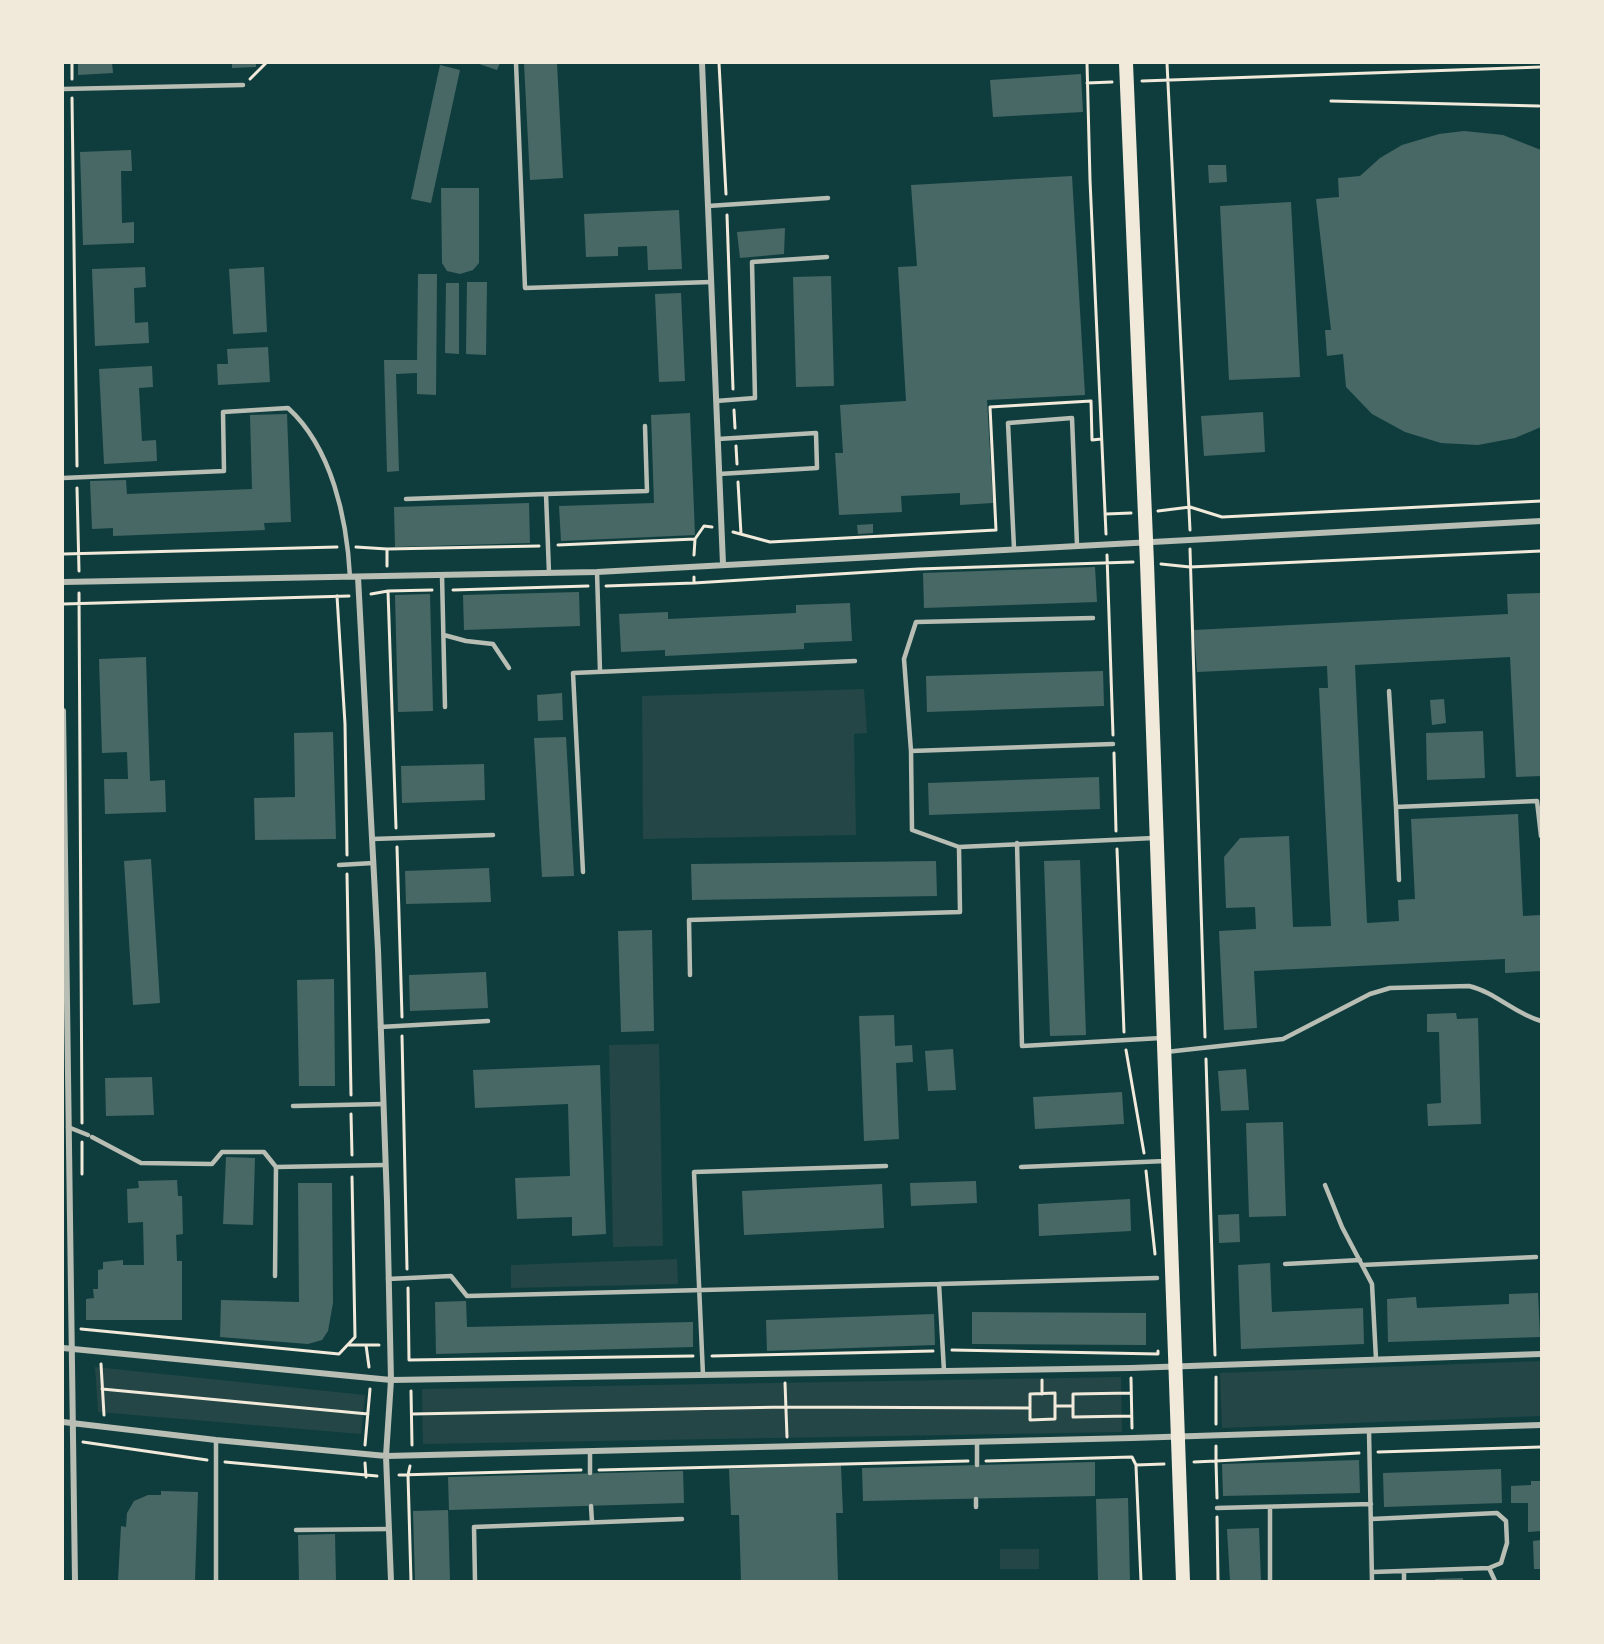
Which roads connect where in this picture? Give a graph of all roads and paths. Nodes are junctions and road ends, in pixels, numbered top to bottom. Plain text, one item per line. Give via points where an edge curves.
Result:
1 (72, 63) edge
2 (266, 63) edge
3 (516, 63) edge
4 (702, 63) edge
5 (719, 63) edge
6 (1088, 63) edge
7 (1126, 63) edge
8 (1167, 63) edge
9 (1541, 67) edge
10 (1126, 81) junction
11 (1168, 82) junction
12 (1087, 83) junction
13 (243, 85) joint
14 (72, 88) junction
15 (63, 89) edge
16 (1331, 101) dead end
17 (1539, 106) dead end
18 (828, 198) dead end
19 (726, 205) junction
20 (708, 206) junction
21 (827, 257) dead end
22 (711, 282) junction
23 (734, 400) junction
24 (716, 401) junction
25 (645, 426) dead end
26 (718, 439) junction
27 (1102, 439) junction
28 (719, 474) junction
29 (77, 477) junction
30 (63, 478) edge
31 (546, 494) junction
32 (406, 499) dead end
33 (1541, 501) edge
34 (1190, 507) junction
35 (1145, 512) junction
36 (1106, 514) junction
37 (1541, 521) edge
38 (1190, 524) dead end
39 (722, 528) junction
40 (695, 539) junction
41 (1146, 542) junction
42 (1107, 543) junction
43 (548, 545) junction
44 (1077, 545) junction
45 (349, 547) junction
46 (1014, 548) junction
47 (387, 549) junction
48 (1190, 550) dead end
49 (1541, 551) edge
50 (78, 553) junction
51 (63, 554) edge
52 (1108, 562) junction
53 (1147, 562) junction
54 (723, 564) junction
55 (694, 567) junction
56 (1190, 567) junction
57 (597, 572) junction
58 (549, 573) junction
59 (442, 575) junction
60 (387, 576) junction
61 (350, 577) junction
62 (358, 577) junction
63 (63, 582) edge
64 (79, 582) junction
65 (694, 584) junction
66 (597, 586) junction
67 (444, 590) junction
68 (388, 591) junction
69 (360, 595) junction
70 (337, 596) junction
71 (79, 603) junction
72 (63, 604) edge
73 (1094, 618) dead end
74 (444, 635) junction
75 (855, 661) dead end
76 (509, 668) dead end
77 (600, 671) junction
78 (1389, 691) dead end
79 (445, 707) dead end
80 (63, 711) edge
81 (1113, 744) junction
82 (911, 751) junction
83 (1539, 801) edge
84 (1396, 807) junction
85 (493, 835) dead end
86 (1541, 836) edge
87 (396, 837) junction
88 (1157, 838) junction
89 (372, 839) junction
90 (1116, 839) junction
91 (1017, 843) junction
92 (959, 847) junction
93 (373, 863) junction
94 (347, 864) junction
95 (339, 865) dead end
96 (583, 872) dead end
97 (1399, 880) dead end
98 (64, 893) edge
99 (690, 975) dead end
100 (488, 1021) dead end
101 (1541, 1021) edge
102 (402, 1025) junction
103 (380, 1027) junction
104 (1125, 1042) junction
105 (65, 1043) edge
106 (1164, 1045) junction
107 (1205, 1049) junction
108 (383, 1104) junction
109 (351, 1105) junction
110 (293, 1106) dead end
111 (68, 1126) junction
112 (88, 1135) junction
113 (1168, 1161) junction
114 (1146, 1162) junction
115 (386, 1165) junction
116 (352, 1166) junction
117 (886, 1166) dead end
118 (276, 1167) junction
119 (1021, 1167) dead end
120 (82, 1178) dead end
121 (1326, 1185) dead end
122 (1536, 1257) dead end
123 (1361, 1262) junction
124 (1285, 1264) dead end
125 (275, 1276) dead end
126 (408, 1278) junction
127 (1157, 1278) joint
128 (388, 1279) junction
129 (939, 1284) junction
130 (699, 1291) junction
131 (82, 1317) dead end
132 (73, 1328) junction
133 (82, 1329) junction
134 (99, 1331) junction
135 (99, 1337) dead end
136 (1158, 1343) dead end
137 (366, 1345) dead end
138 (63, 1348) edge
139 (74, 1348) junction
140 (942, 1350) junction
141 (1130, 1354) junction
142 (1215, 1354) dead end
143 (1541, 1354) edge
144 (702, 1356) junction
145 (1376, 1359) junction
146 (409, 1360) junction
147 (101, 1364) dead end
148 (1175, 1365) junction
149 (1216, 1365) junction
150 (1131, 1368) junction
151 (944, 1371) junction
152 (703, 1375) junction
153 (371, 1378) junction
154 (785, 1378) dead end
155 (1042, 1379) dead end
156 (391, 1380) junction
157 (411, 1380) junction
158 (102, 1389) junction
159 (1131, 1393) junction
160 (1042, 1394) junction
161 (1055, 1406) junction
162 (1073, 1406) junction
163 (786, 1407) junction
164 (1030, 1408) junction
165 (368, 1414) junction
166 (411, 1414) junction
167 (1131, 1416) junction
168 (104, 1417) dead end
169 (1043, 1419) junction
170 (74, 1421) junction
171 (63, 1422) edge
172 (1541, 1425) edge
173 (1042, 1426) dead end
174 (1369, 1431) junction
175 (105, 1436) dead end
176 (1178, 1436) junction
177 (1216, 1436) junction
178 (1132, 1438) junction
179 (216, 1440) junction
180 (75, 1441) junction
181 (787, 1441) dead end
182 (977, 1442) junction
183 (106, 1445) junction
184 (590, 1451) junction
185 (364, 1453) junction
186 (412, 1455) junction
187 (386, 1456) junction
188 (1132, 1457) junction
189 (216, 1461) junction
190 (1216, 1461) junction
191 (977, 1463) junction
192 (1179, 1463) junction
193 (1136, 1465) junction
194 (590, 1472) junction
195 (408, 1474) junction
196 (387, 1475) junction
197 (366, 1476) junction
198 (976, 1499) dead end
199 (1371, 1504) junction
200 (591, 1506) dead end
201 (976, 1507) dead end
202 (1269, 1507) junction
203 (1217, 1508) junction
204 (682, 1519) dead end
205 (1372, 1519) junction
206 (592, 1522) junction
207 (389, 1529) junction
208 (296, 1530) dead end
209 (1489, 1568) junction
210 (1373, 1572) junction
211 (1404, 1572) junction
212 (75, 1581) edge
213 (216, 1581) edge
214 (391, 1581) edge
215 (411, 1581) edge
216 (475, 1581) edge
217 (1141, 1581) edge
218 (1183, 1581) edge
219 (1218, 1581) edge
220 (1270, 1581) edge
221 (1372, 1581) edge
222 (1404, 1581) edge
223 (1495, 1581) edge

1 - 14 path
2 - 13 path
3 - 22 lane via 525,288
4 - 20 street
5 - 19 path
6 - 12 path
7 - 10 main road
8 - 11 path
9 - 11 path
10 - 11 path
10 - 12 path
10 - 35 main road
11 - 34 path
12 - 27 path
13 - 14 lane
14 - 15 lane
14 - 29 path
16 - 17 path
18 - 19 lane
19 - 20 lane
19 - 23 path
20 - 22 street
21 - 23 lane via 752,262 755,398
22 - 24 street
23 - 24 lane
24 - 26 street
25 - 31 lane via 647,490
26 - 28 street
26 - 28 lane via 816,434 817,468
27 - 36 path
27 - 39 path via 1092,440 1091,401 990,407 996,530 770,542
28 - 39 street
29 - 30 lane
29 - 45 lane via 224,471 223,412 288,408 303,421 337,488
29 - 50 path
31 - 32 lane
31 - 43 lane
33 - 34 path via 1222,517
34 - 35 path
34 - 38 path
35 - 36 path
35 - 41 main road
36 - 42 path
37 - 41 street
39 - 40 path via 704,526
39 - 54 street
40 - 43 path
40 - 55 path
41 - 42 street
41 - 53 main road
42 - 44 street
42 - 52 path
43 - 47 path
43 - 58 lane
44 - 46 street
44 - 46 lane via 1072,418 1008,423
45 - 47 path
45 - 50 path
45 - 61 lane
46 - 54 street
47 - 60 path
48 - 56 path
49 - 56 path
50 - 51 path
50 - 64 path
52 - 53 path
52 - 65 path via 918,569
52 - 81 path
53 - 56 path
53 - 88 main road
54 - 55 street
55 - 57 street
55 - 65 path
56 - 107 path
57 - 58 street
57 - 66 lane
58 - 59 street
59 - 60 street
59 - 67 lane
60 - 62 street
60 - 68 path
61 - 62 street
61 - 64 street
62 - 69 street
63 - 64 street
64 - 71 path
65 - 66 path
66 - 67 path
66 - 77 lane
67 - 68 path
67 - 74 lane
68 - 69 path
68 - 87 path
69 - 70 path
69 - 89 street
70 - 71 path
70 - 94 path via 345,724
71 - 72 path
71 - 112 path
73 - 82 lane via 916,622 904,659
74 - 76 lane via 493,644
74 - 79 lane
75 - 77 lane
77 - 96 lane via 573,673
78 - 84 lane
80 - 98 street
81 - 82 lane
81 - 90 path
82 - 92 lane via 912,830
83 - 84 lane
83 - 86 lane
84 - 97 lane
85 - 87 lane
87 - 89 lane
87 - 102 path
88 - 90 lane
88 - 106 main road
89 - 93 street
90 - 91 lane
90 - 104 path
91 - 92 lane
91 - 104 lane via 1022,1046
92 - 99 lane via 960,912 689,920
93 - 94 lane
93 - 103 street
94 - 95 lane
94 - 109 path
98 - 105 street
100 - 102 lane
101 - 107 lane via 1526,1017 1480,988 1390,988 1370,994 1283,1039
102 - 103 lane
102 - 126 path
103 - 108 street
104 - 106 lane
104 - 114 path
105 - 111 street
106 - 107 lane
106 - 113 main road
107 - 142 path
108 - 109 lane
108 - 115 street
109 - 110 lane
109 - 116 path
111 - 112 lane
111 - 132 street
112 - 118 lane via 141,1163 212,1164 222,1152 264,1152
112 - 120 path
113 - 114 lane
113 - 148 main road
114 - 119 lane
114 - 127 path
115 - 116 lane
115 - 128 street
116 - 118 lane
116 - 134 path via 355,1337 339,1354
117 - 130 lane via 694,1172
118 - 125 lane
121 - 123 lane
122 - 123 lane
123 - 124 lane
123 - 145 lane via 1372,1284
126 - 128 lane
126 - 130 lane via 451,1276 467,1296
126 - 146 path
127 - 129 lane
128 - 156 street
129 - 130 lane
129 - 140 lane
130 - 144 lane
131 - 133 path
132 - 133 path
132 - 139 street
133 - 134 path
134 - 135 path
136 - 141 path via 1158,1354
137 - 153 path
138 - 139 street
139 - 153 street
139 - 170 street
140 - 141 path
140 - 144 path
140 - 151 lane
141 - 150 path
143 - 145 street
144 - 146 path
144 - 152 lane
145 - 149 street
146 - 157 path
147 - 158 path
148 - 149 street
148 - 150 street
148 - 176 main road
149 - 177 path
150 - 151 street
150 - 159 path
151 - 152 street
152 - 157 street
153 - 156 street
153 - 165 path
154 - 163 path
155 - 160 path
156 - 157 street
156 - 187 street
157 - 166 path
158 - 165 path
158 - 168 path
159 - 162 path via 1073,1394
159 - 167 path
160 - 161 path via 1054,1394
160 - 164 path via 1030,1394
161 - 162 path
161 - 169 path via 1055,1419
162 - 167 path via 1073,1417
163 - 164 path
163 - 166 path
163 - 181 path
164 - 169 path via 1030,1420
165 - 185 path
166 - 186 path
167 - 178 path
169 - 173 path
170 - 171 street
170 - 179 street
170 - 180 street
172 - 174 street
174 - 177 street
174 - 199 lane
175 - 183 path
176 - 177 street
176 - 178 street
176 - 192 main road
177 - 190 path
178 - 182 street
178 - 188 path
179 - 185 street
179 - 189 lane
180 - 183 path
180 - 212 street
182 - 184 street
182 - 191 lane
183 - 189 path
184 - 186 street
184 - 194 lane
185 - 187 street
185 - 197 path
186 - 187 street
186 - 195 path
187 - 196 street
188 - 191 path
188 - 193 path
189 - 197 path
189 - 213 lane
190 - 192 path
190 - 203 path
191 - 194 path
192 - 193 path
192 - 218 main road
193 - 217 path
194 - 195 path
195 - 196 path
195 - 215 path
196 - 197 path
196 - 207 street
198 - 201 lane
199 - 202 lane
199 - 205 lane
200 - 206 lane
202 - 203 lane
202 - 220 lane
203 - 219 path
204 - 206 lane
205 - 209 lane via 1497,1513 1506,1521 1507,1543 1501,1563
205 - 210 lane
206 - 216 lane via 474,1527
207 - 208 lane
207 - 214 street
209 - 211 lane
209 - 223 lane
210 - 211 lane
210 - 221 lane
211 - 222 lane

